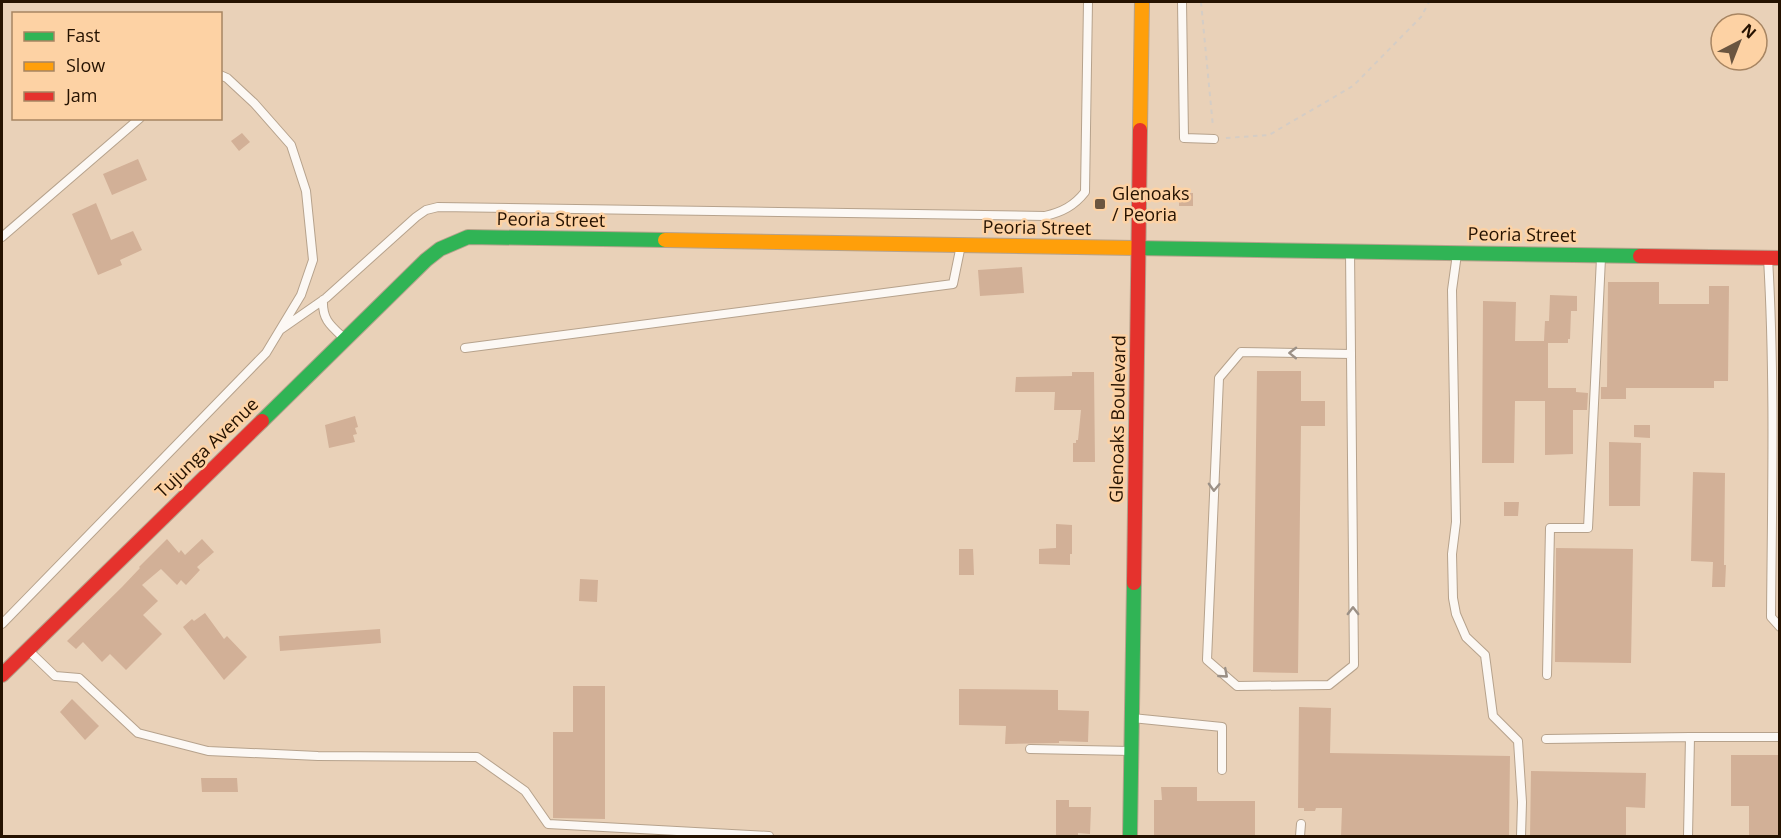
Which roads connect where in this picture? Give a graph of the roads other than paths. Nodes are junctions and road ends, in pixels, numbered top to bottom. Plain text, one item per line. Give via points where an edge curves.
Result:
1 (1088, 2) edge
2 (1142, 2) edge
3 (1182, 2) edge
4 (222, 76) edge
5 (138, 120) edge
6 (1214, 139) road end
7 (2, 237) edge
8 (961, 245) junction
9 (1139, 248) junction
10 (440, 249) joint
11 (1350, 251) junction
12 (1457, 252) junction
13 (1601, 254) junction
14 (1774, 258) edge
15 (323, 300) junction
16 (1776, 317) edge
17 (280, 330) junction
18 (345, 339) junction
19 (465, 348) dead end
20 (1352, 354) junction
21 (1775, 508) edge
22 (1775, 552) edge
23 (2, 624) edge
24 (1779, 627) edge
25 (27, 650) junction
26 (2, 675) edge
27 (1547, 675) dead end
28 (1132, 718) junction
29 (1689, 737) junction
30 (1779, 737) edge
31 (1546, 739) dead end
32 (1030, 749) dead end
33 (1132, 751) junction
34 (1222, 770) dead end
35 (1301, 824) dead end
36 (769, 837) edge
37 (1130, 837) edge
38 (1300, 837) edge
39 (1521, 837) edge
40 (1688, 837) edge

1 - 15 lane via 1085,192 1061,212 1045,216 438,207 416,217
2 - 9 street, Glenoaks Boulevard
3 - 6 lane via 1184,138
4 - 17 lane via 254,103 291,145 306,191 313,260 301,295
5 - 7 lane
8 - 9 street, Peoria Street
8 - 10 street, Peoria Street via 468,237
8 - 19 lane via 953,284
9 - 11 street, Peoria Street
9 - 28 street, Glenoaks Boulevard
10 - 18 street, Tujunga Avenue
11 - 12 street, Peoria Street
11 - 20 lane
12 - 13 street, Peoria Street
12 - 39 lane via 1452,290 1456,522 1453,598 1466,637 1485,655 1493,716 1518,741
13 - 14 street, Peoria Street
13 - 27 lane via 1588,528 1550,528
14 - 16 lane
15 - 17 lane
15 - 18 lane via 322,312 328,323
16 - 21 lane
17 - 23 lane via 266,353
18 - 25 street, Tujunga Avenue
20 -> 20 lane via 1241,352 1219,378 1207,660 1237,686 1329,685 1354,665
21 - 22 lane
22 - 24 lane via 1771,617
25 - 26 street, Tujunga Avenue
25 - 36 lane via 55,675 80,678 138,733 208,751 477,757 525,792 548,824
28 - 33 street, Glenoaks Boulevard
28 - 34 lane via 1222,727
29 - 30 lane
29 - 31 lane
29 - 40 lane
32 - 33 lane
33 - 37 street, Glenoaks Boulevard
35 - 38 lane

